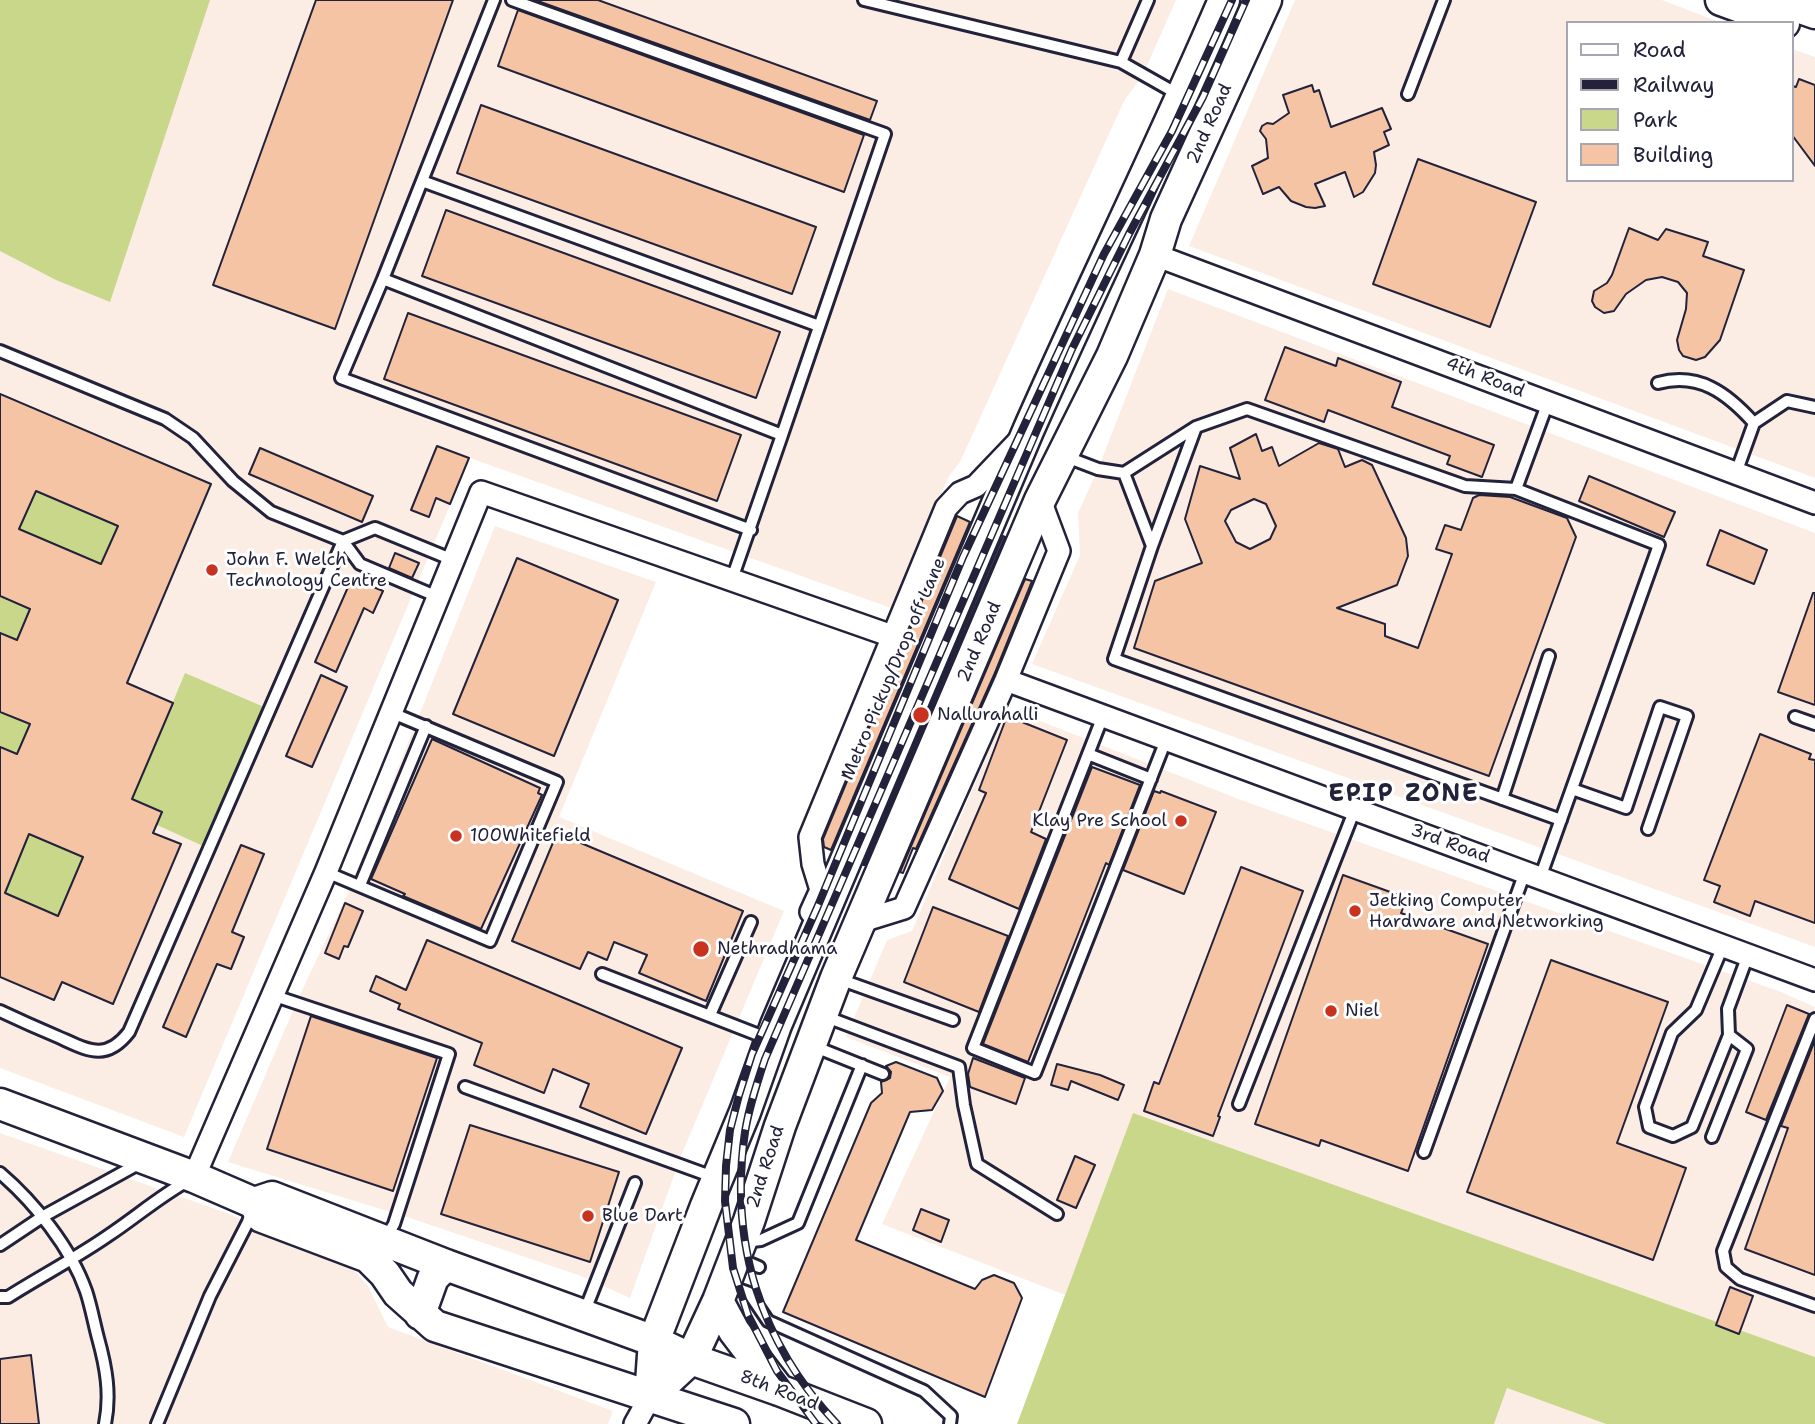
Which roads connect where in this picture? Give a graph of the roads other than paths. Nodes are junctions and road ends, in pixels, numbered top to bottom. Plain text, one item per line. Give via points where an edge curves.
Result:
1 (494, 0) edge
2 (512, 0) edge
3 (864, 0) edge
4 (1148, 0) edge
5 (1224, 0) edge
6 (1266, 0) edge
7 (1444, 0) edge
8 (1721, 0) edge
9 (1770, 9) edge
10 (1815, 13) edge
11 (1794, 27) edge
12 (1815, 34) edge
13 (1121, 62) junction
14 (1408, 94) dead end
15 (1183, 96) junction
16 (422, 181) junction
17 (1155, 254) junction
18 (383, 279) junction
19 (819, 326) junction
20 (0, 351) edge
21 (1658, 383) dead end
22 (1548, 402) junction
23 (1815, 407) edge
24 (1754, 423) junction
25 (1196, 427) junction
26 (1028, 431) junction
27 (782, 435) junction
28 (1061, 455) junction
29 (1000, 461) junction
30 (1124, 473) junction
31 (1736, 473) junction
32 (989, 487) dead end
33 (1516, 489) junction
34 (1040, 500) junction
35 (1815, 503) edge
36 (751, 530) junction
37 (343, 541) junction
38 (1152, 546) junction
39 (453, 560) junction
40 (732, 579) junction
41 (438, 597) junction
42 (892, 636) junction
43 (1549, 656) dead end
44 (1006, 680) junction
45 (390, 712) junction
46 (1103, 716) junction
47 (1795, 717) dead end
48 (1815, 724) edge
49 (426, 726) junction
50 (1166, 740) junction
51 (1088, 754) junction
52 (1151, 779) junction
53 (1572, 789) junction
54 (1502, 799) junction
55 (858, 802) dead end
56 (1355, 809) junction
57 (1561, 820) junction
58 (1648, 830) dead end
59 (326, 872) junction
60 (1533, 875) junction
61 (360, 885) junction
62 (821, 890) junction
63 (862, 921) junction
64 (751, 922) dead end
65 (1723, 946) junction
66 (1748, 955) junction
67 (602, 974) dead end
68 (836, 978) junction
69 (1815, 980) edge
70 (272, 995) junction
71 (0, 1012) edge
72 (710, 1015) junction
73 (821, 1015) junction
74 (1815, 1019) edge
75 (953, 1020) dead end
76 (773, 1032) junction
77 (1729, 1035) junction
78 (810, 1045) junction
79 (862, 1065) junction
80 (883, 1074) dead end
81 (465, 1087) dead end
82 (751, 1093) junction
83 (0, 1104) edge
84 (1239, 1104) dead end
85 (786, 1108) junction
86 (1712, 1137) dead end
87 (1424, 1152) dead end
88 (145, 1160) junction
89 (0, 1173) edge
90 (194, 1177) junction
91 (718, 1178) junction
92 (635, 1183) dead end
93 (254, 1203) junction
94 (1058, 1214) dead end
95 (42, 1217) junction
96 (392, 1243) junction
97 (0, 1245) edge
98 (745, 1255) junction
99 (71, 1261) junction
100 (446, 1265) junction
101 (385, 1274) junction
102 (721, 1293) junction
103 (0, 1297) edge
104 (1815, 1306) edge
105 (420, 1314) junction
106 (583, 1316) junction
107 (654, 1341) junction
108 (691, 1359) junction
109 (779, 1390) junction
110 (650, 1396) junction
111 (105, 1424) edge
112 (157, 1424) edge
113 (635, 1424) edge
114 (734, 1424) edge
115 (866, 1424) edge
116 (950, 1424) edge

1 - 16 lane
2 - 19 lane via 885,134
3 - 13 lane
4 - 13 lane
5 - 15 main road, 2nd Road
6 - 17 main road, 2nd Road
7 - 14 lane
8 - 9 main road
9 - 10 main road
11 - 12 main road
13 - 15 lane
15 - 26 main road, 2nd Road
16 - 18 lane
16 - 19 lane
17 - 22 street, 4th Road
17 - 28 main road, 2nd Road via 1112,356
18 - 27 lane
18 - 36 lane via 341,378
19 - 27 lane
20 - 37 lane via 165,419 192,438 265,507
21 - 24 lane via 1676,378 1703,383 1735,402
22 - 31 street, 4th Road
22 - 33 lane
23 - 24 lane via 1787,401
24 - 31 lane
25 - 30 lane
25 - 33 lane via 1247,410 1465,486
25 - 38 lane
26 - 29 street
26 - 76 main road, 2nd Road
27 - 36 lane
28 - 30 lane
28 - 34 main road, 2nd Road
29 - 32 lane
29 - 42 street via 946,508
30 - 38 lane
31 - 35 street, 4th Road
33 - 53 lane via 1659,545
34 - 44 street via 1059,551
34 - 63 main road, 2nd Road
36 - 40 lane
37 - 39 lane via 374,528
37 - 41 lane via 360,564
37 - 71 lane via 129,1032 117,1045 91,1052
38 - 54 lane via 1114,659
39 - 40 street via 481,492
39 - 41 street
40 - 42 street
41 - 45 street
42 - 62 street via 810,837
43 - 54 lane
44 - 46 street, 3rd Road
44 - 63 street via 904,908
45 - 49 lane
45 - 59 street
46 - 50 street, 3rd Road
46 - 51 lane
47 - 48 lane
49 - 61 lane
49 - 61 lane via 557,782 490,941
50 - 52 lane
50 - 56 street, 3rd Road
51 - 52 lane via 1118,771
51 - 52 lane via 973,1048 1035,1073
53 - 57 lane
53 - 58 lane via 1626,808 1660,706 1687,716
54 - 57 lane
55 - 62 lane, Metro Pickup/Drop off Lane
56 - 60 street, 3rd Road
56 - 84 lane
57 - 60 lane
59 - 61 lane
59 - 70 street
60 - 65 street, 3rd Road
60 - 87 lane
62 - 76 street via 774,995
63 - 68 main road, 2nd Road
64 - 72 lane
65 - 66 street, 3rd Road
65 - 77 lane via 1696,1010 1672,1033 1646,1107 1649,1127 1673,1136 1692,1127
66 - 69 street, 3rd Road
66 - 77 lane via 1728,1009
67 - 72 lane
68 - 73 main road, 2nd Road
68 - 75 lane
70 - 90 street
70 - 96 lane via 449,1054 394,1224
72 - 76 lane
73 - 78 main road, 2nd Road
73 - 94 lane via 959,1067 977,1164
74 - 104 lane via 1723,1251 1726,1267 1740,1279
76 - 82 main road, 2nd Road
77 - 86 lane via 1746,1049
78 - 79 lane
78 - 85 main road, 2nd Road
79 - 80 lane
79 - 98 lane via 798,1223 761,1240
81 - 91 lane
82 - 85 main road
82 - 91 main road, 2nd Road
83 - 88 main road
85 - 98 main road, 2nd Road
88 - 90 main road
88 - 95 lane
89 - 95 lane
90 - 93 main road
90 - 99 lane via 161,1195
91 - 107 main road, 2nd Road
92 - 106 lane
93 - 96 main road, 8th Road via 272,1197
93 - 101 main road via 262,1217 368,1256
93 - 112 lane
95 - 97 lane
95 - 99 lane
96 - 100 main road, 8th Road
96 - 101 main road
98 - 102 main road, 2nd Road
99 - 103 lane via 8,1297
99 - 111 lane via 86,1290 108,1376
100 - 105 main road via 433,1278
100 - 106 main road, 8th Road
101 - 105 main road
102 - 108 main road, 2nd Road
102 - 109 main road via 734,1331
102 - 116 lane via 749,1293 768,1321 924,1391 951,1416
105 - 110 main road via 435,1326
106 - 107 main road, 8th Road
107 - 108 main road, 8th Road
107 - 110 main road, 2nd Road
108 - 109 main road, 8th Road
108 - 110 main road, 2nd Road
109 - 115 main road, 8th Road
110 - 113 street
110 - 114 main road

